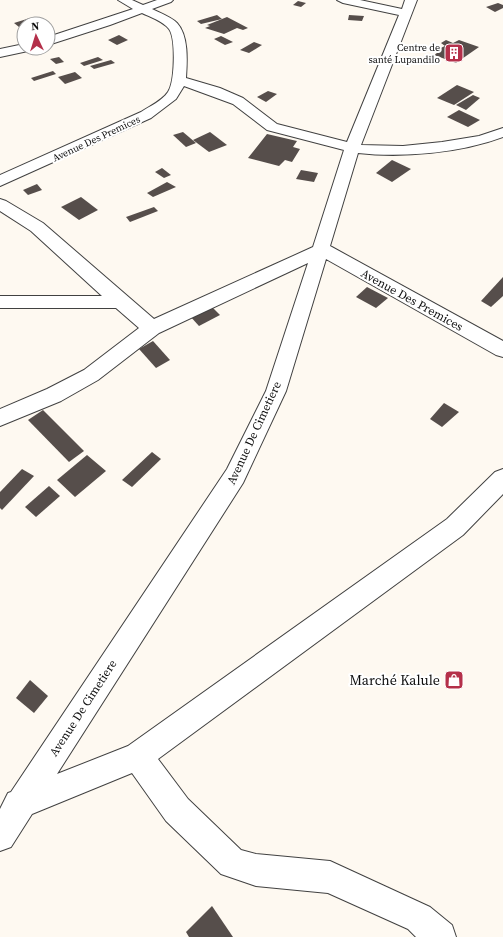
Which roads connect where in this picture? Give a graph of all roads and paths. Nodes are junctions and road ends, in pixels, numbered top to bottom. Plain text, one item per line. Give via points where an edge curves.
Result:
1 (124, 0) edge
2 (167, 0) edge
3 (343, 0) edge
4 (409, 6) edge
5 (141, 10) junction
6 (56, 38) edge
7 (16, 50) edge
8 (0, 53) edge
9 (180, 80) junction
10 (503, 132) edge
11 (352, 148) junction
12 (0, 181) edge
13 (0, 204) edge
14 (322, 249) junction
15 (0, 302) edge
16 (120, 302) junction
17 (152, 328) junction
18 (503, 350) edge
19 (0, 418) edge
20 (503, 479) edge
21 (138, 756) junction
22 (10, 810) edge
23 (0, 836) edge
24 (440, 937) edge

1 - 5 street
2 - 5 street
3 - 4 street
4 - 11 street, Avenue De Cimetiere
5 - 6 street
5 - 9 street via 173,26 179,40
7 - 8 street
9 - 11 street via 238,101 272,127
9 - 12 street, Avenue Des Premices via 176,91 165,102 146,114
10 - 11 street via 482,140 442,146 391,150
11 - 14 street, Avenue De Cimetiere
13 - 16 street via 37,227
14 - 17 street
14 - 18 street, Avenue Des Premices
14 - 22 street, Avenue De Cimetiere via 276,391 235,476
15 - 16 street
16 - 17 street
17 - 19 street via 91,375 54,395
20 - 21 street via 456,527
21 - 22 street
21 - 24 street via 177,810 232,863 256,870 330,877 419,918
22 - 23 street, Avenue De Cimetiere

